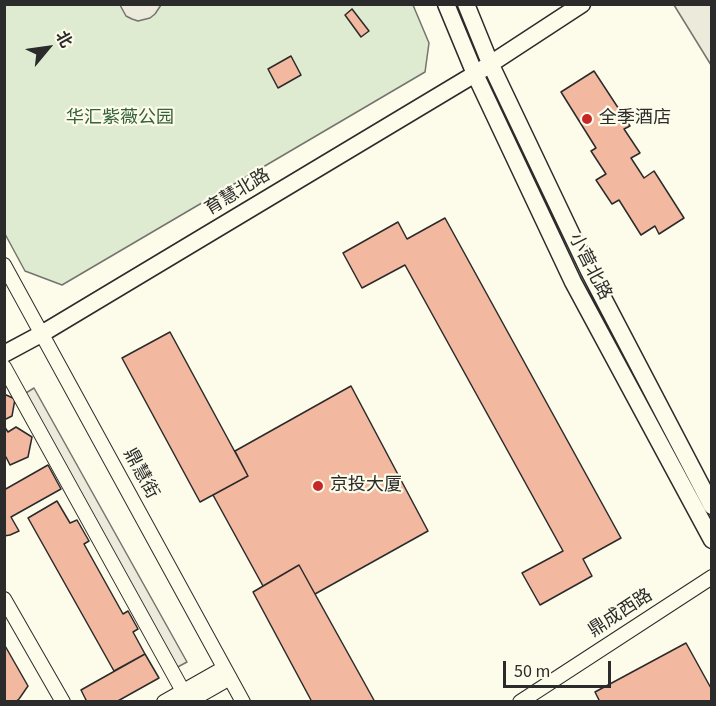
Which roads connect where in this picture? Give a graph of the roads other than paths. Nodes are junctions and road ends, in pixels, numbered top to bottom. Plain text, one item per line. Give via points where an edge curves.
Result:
1 (446, 4) edge
2 (466, 4) edge
3 (582, 4) edge
4 (490, 63) junction
5 (475, 74) junction
6 (4, 265) edge
7 (42, 333) junction
8 (4, 354) edge
9 (4, 367) edge
10 (711, 506) edge
11 (711, 540) edge
12 (711, 577) edge
13 (4, 599) edge
14 (227, 673) junction
15 (188, 699) edge
16 (63, 702) edge
17 (164, 702) edge
18 (243, 702) edge
19 (520, 702) edge

1 - 5 street, 小营北路
2 - 4 street, 小营北路
3 - 4 street, 育慧北路
4 - 5 street, 育慧北路
4 - 10 street, 小营北路 via 589,271
5 - 7 street, 育慧北路
5 - 11 street, 小营北路 via 573,282
6 - 7 street, 鼎慧街
7 - 8 street, 育慧北路
7 - 14 street, 鼎慧街
9 - 15 street
12 - 19 street, 鼎成西路
13 - 16 street
14 - 15 street
14 - 18 street, 鼎慧街
15 - 17 street

